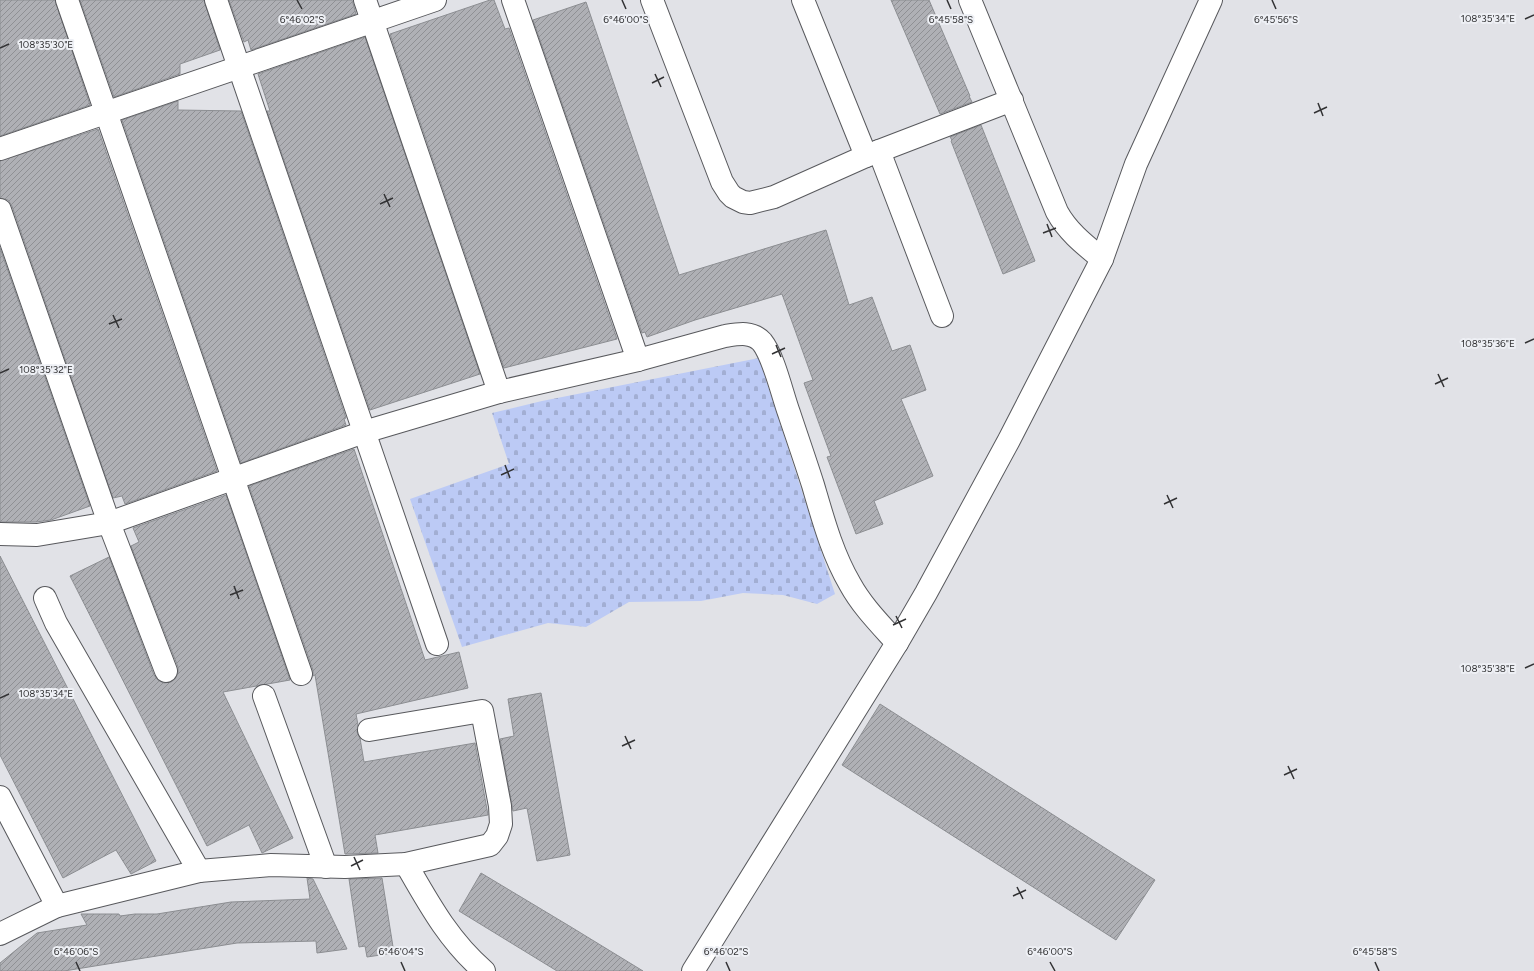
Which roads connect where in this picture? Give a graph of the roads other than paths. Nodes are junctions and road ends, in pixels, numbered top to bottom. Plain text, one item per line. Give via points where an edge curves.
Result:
1 (67, 0) edge
2 (216, 0) edge
3 (365, 0) edge
4 (434, 0) edge
5 (514, 0) edge
6 (652, 0) edge
7 (803, 0) edge
8 (970, 0) edge
9 (1211, 0) edge
10 (372, 22) junction
11 (239, 67) junction
12 (1012, 100) junction
13 (106, 113) junction
14 (0, 149) edge
15 (872, 154) junction
16 (0, 210) edge
17 (1102, 259) junction
18 (942, 316) dead end
19 (638, 360) junction
20 (499, 392) junction
21 (364, 432) junction
22 (232, 477) junction
23 (109, 523) junction
24 (0, 534) edge
25 (45, 598) dead end
26 (897, 643) junction
27 (437, 644) dead end
28 (166, 671) dead end
29 (301, 674) dead end
30 (264, 696) dead end
31 (369, 730) dead end
32 (0, 797) edge
33 (406, 864) junction
34 (326, 867) junction
35 (199, 870) junction
36 (57, 906) junction
37 (0, 934) edge
38 (484, 971) edge
39 (693, 971) edge

1 - 13 street
2 - 11 street
3 - 10 street
4 - 10 street
5 - 19 street
6 - 15 street via 722,182 733,198 750,203 774,197
7 - 15 street
8 - 12 street
9 - 17 street via 1136,164
10 - 11 street
10 - 20 street
11 - 13 street
11 - 21 street
12 - 15 street
12 - 17 street via 1059,217 1075,237
13 - 14 street
13 - 22 street
15 - 18 street
16 - 23 street
17 - 26 street via 1009,440
19 - 20 street
19 - 26 street via 737,334 749,334 762,342 771,359 832,548 860,599
20 - 21 street
21 - 22 street
21 - 27 street
22 - 23 street
22 - 29 street
23 - 24 street via 37,535
23 - 28 street
25 - 35 street via 56,623
26 - 39 street
30 - 34 street
31 - 33 street via 482,711 500,806 501,824 497,836 490,845
32 - 36 street
33 - 34 street
33 - 38 street via 449,935
34 - 35 street via 271,865
35 - 36 street
36 - 37 street

